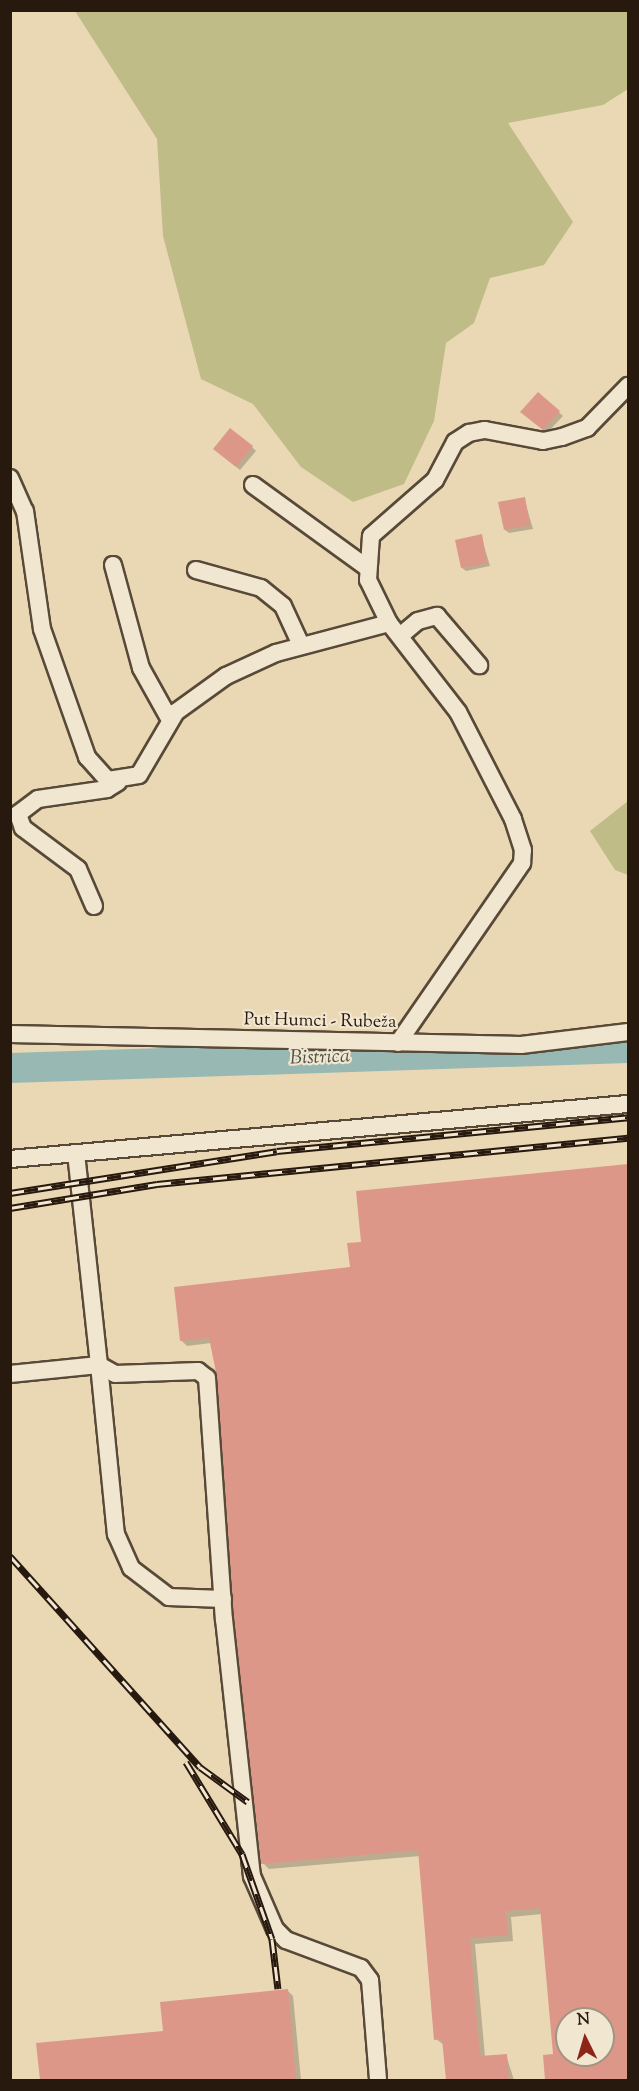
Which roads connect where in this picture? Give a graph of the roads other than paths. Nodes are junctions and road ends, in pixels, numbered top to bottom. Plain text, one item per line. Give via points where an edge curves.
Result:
1 (628, 387) edge
2 (10, 478) edge
3 (253, 485) dead end
4 (113, 565) dead end
5 (365, 566) junction
6 (196, 570) dead end
7 (394, 629) junction
8 (302, 645) junction
9 (479, 665) dead end
10 (171, 720) junction
11 (118, 782) junction
12 (94, 906) dead end
13 (628, 1032) edge
14 (10, 1034) edge
15 (398, 1043) junction
16 (628, 1104) edge
17 (76, 1153) junction
18 (10, 1159) edge
19 (99, 1365) junction
20 (10, 1374) edge
21 (223, 1599) junction
22 (378, 2080) edge

1 - 5 street via 587,428 562,437 524,440 485,430 455,442 435,480 371,536
2 - 11 street via 25,511 42,629 87,757 100,775
3 - 5 street
4 - 10 street via 141,668
5 - 7 street
6 - 8 street via 261,588 283,606
7 - 8 street
7 - 9 street via 437,616
7 - 15 street via 458,712 513,819 523,850 522,863
8 - 10 street via 226,676
10 - 11 street via 139,775
11 - 12 street via 107,789 38,799 18,814 23,828 78,869
13 - 15 street, Put Humci - Rubeža via 521,1045
14 - 15 street, Put Humci - Rubeža
16 - 17 street
17 - 18 street
17 - 19 street
19 - 20 street
19 - 21 street via 116,1533 131,1568 170,1597
19 - 21 street via 115,1374 198,1371 207,1378
21 - 22 street via 252,1876 275,1929 286,1940 361,1968 370,1980

